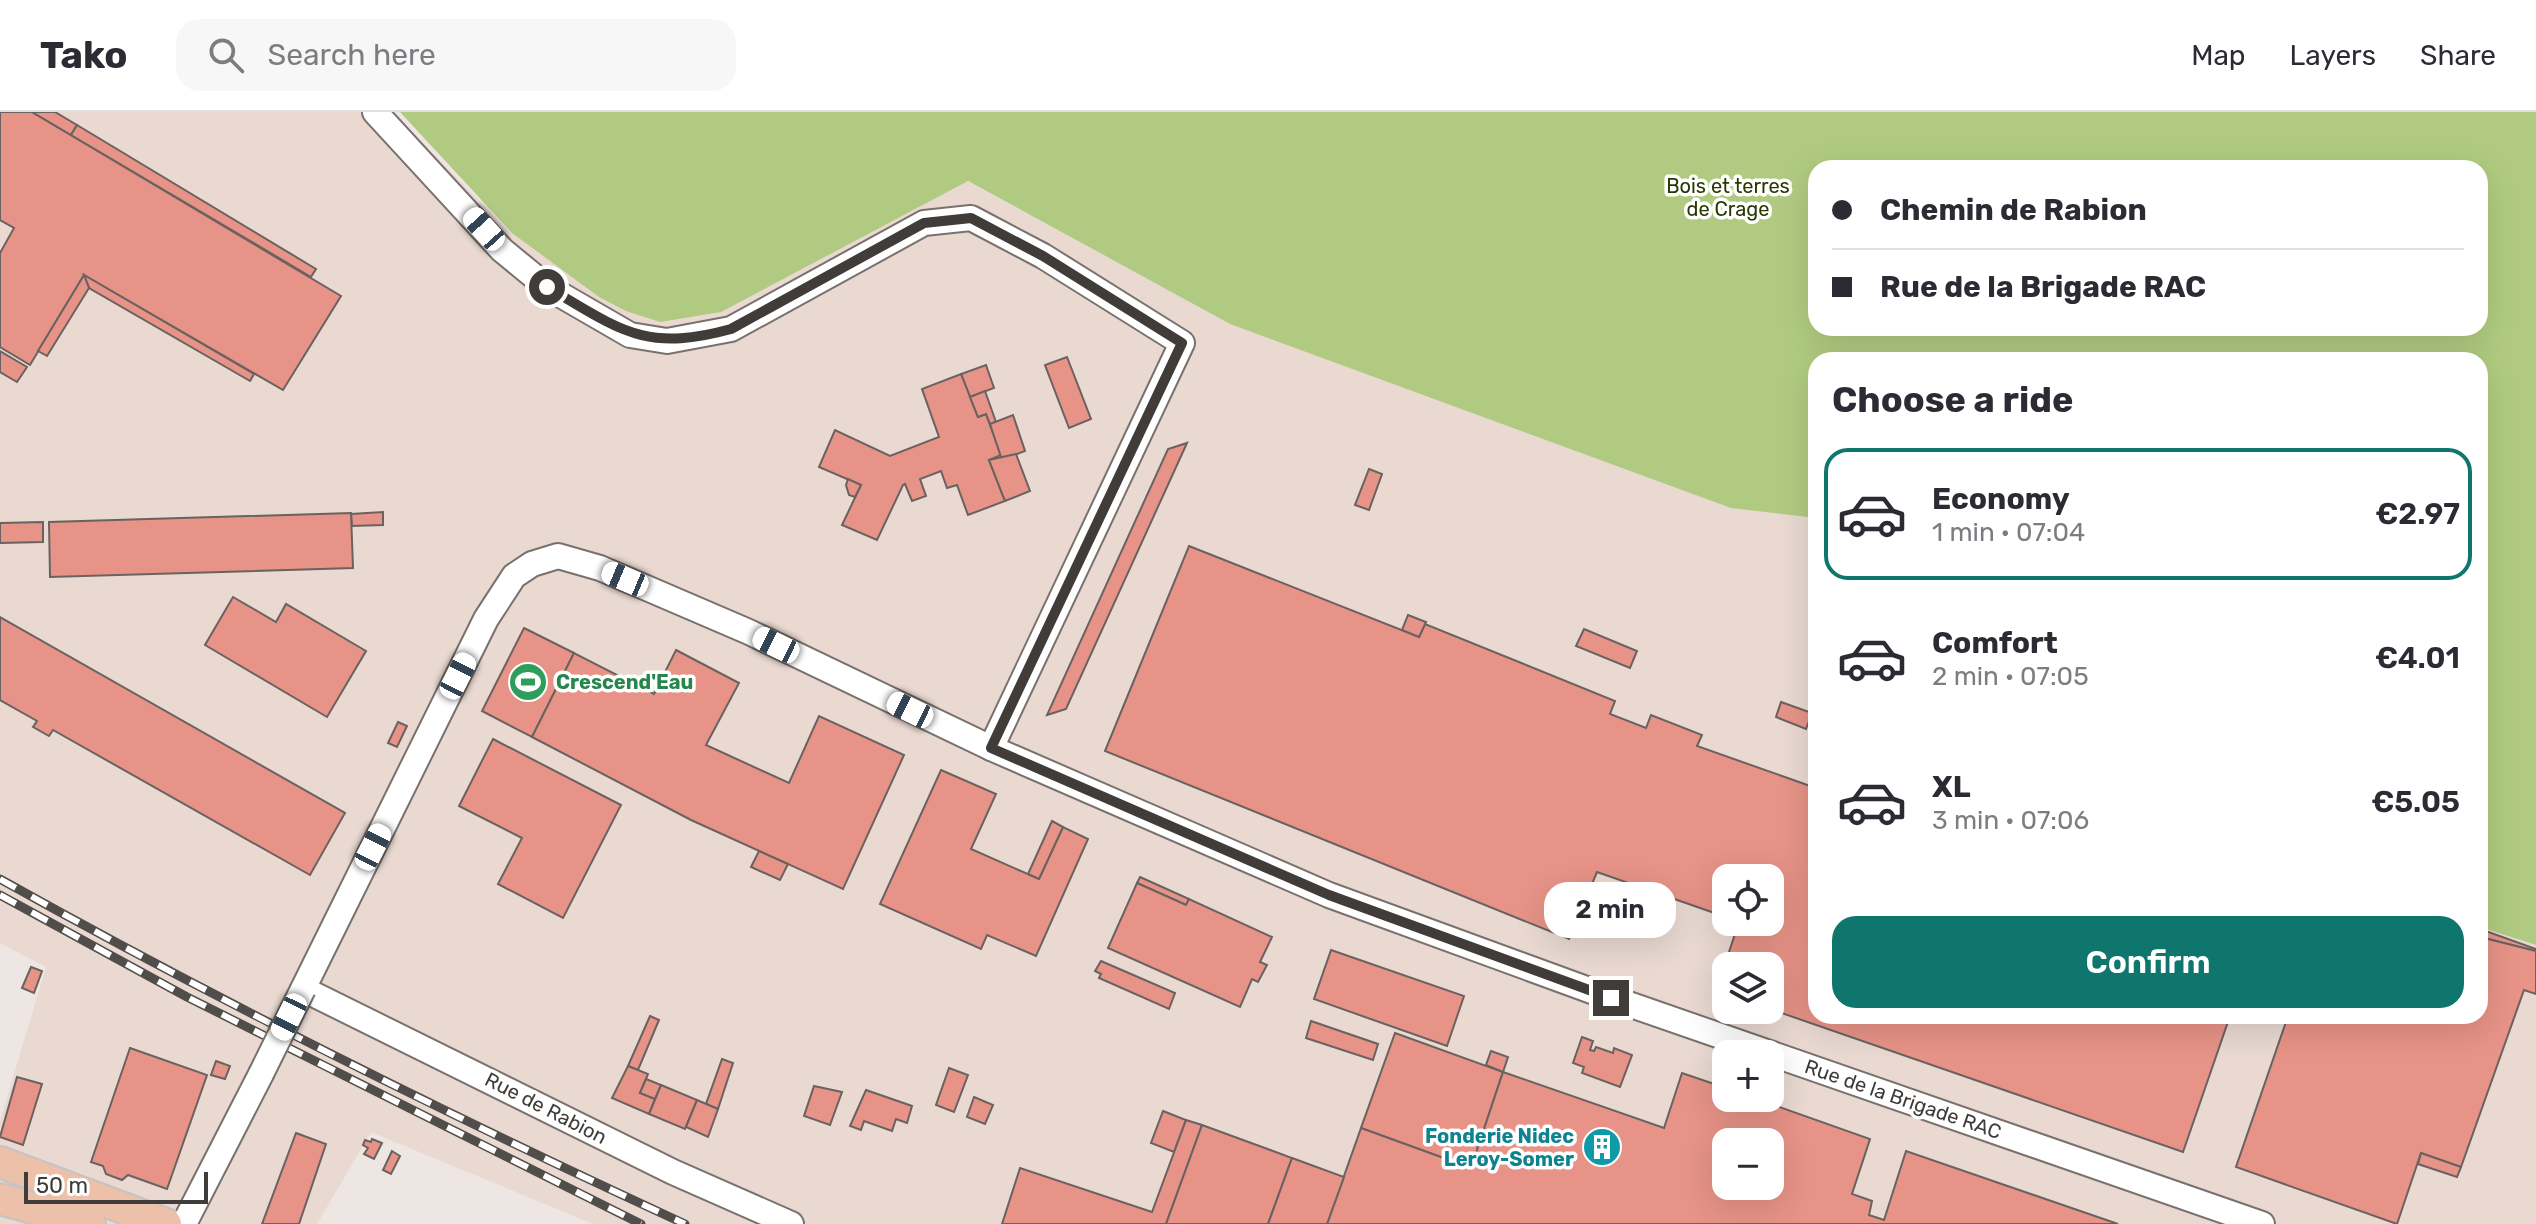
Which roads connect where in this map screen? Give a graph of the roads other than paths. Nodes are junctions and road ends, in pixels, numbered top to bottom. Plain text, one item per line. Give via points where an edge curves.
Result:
1 (375, 112) edge
2 (991, 748) junction
3 (303, 989) junction
4 (0, 1162) edge
5 (0, 1199) edge
6 (90, 1224) edge
7 (166, 1224) edge
8 (184, 1224) edge
9 (791, 1224) edge
10 (2262, 1224) edge

1 - 2 street via 502,250 547,287 630,335 667,341 731,329 924,223 971,218 1043,256 1182,343
2 - 3 street, Rue de la Brigade RAC via 749,632 600,568 558,556 532,564 514,576 486,619
2 - 10 street, Rue de la Brigade RAC via 1329,895
3 - 8 street, Rue de la Brigade RAC, bridge
3 - 9 street, Rue de Rabion via 673,1172
4 - 7 main road
5 - 6 main road

